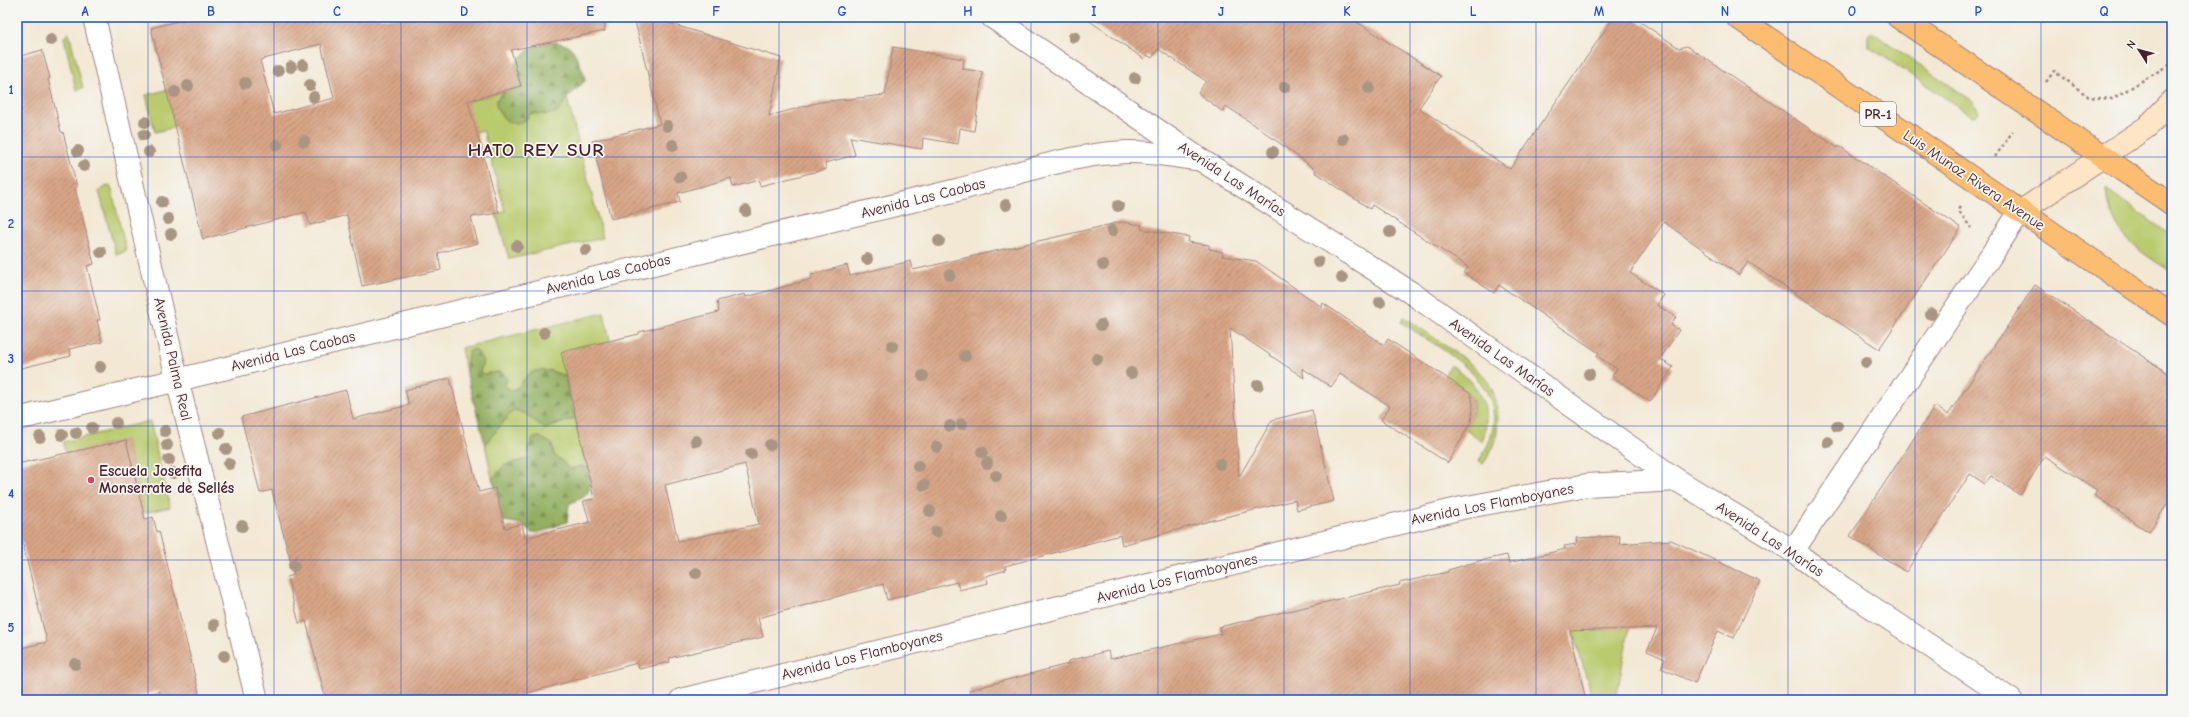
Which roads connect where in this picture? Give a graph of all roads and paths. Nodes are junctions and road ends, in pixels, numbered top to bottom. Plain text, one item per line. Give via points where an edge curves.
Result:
1 (94, 17) edge
2 (992, 17) edge
3 (1737, 17) edge
4 (1898, 17) edge
5 (2172, 101) edge
6 (2101, 156) junction
7 (1201, 160) junction
8 (2172, 204) edge
9 (2020, 212) junction
10 (2172, 315) edge
11 (177, 379) junction
12 (17, 419) edge
13 (1678, 480) junction
14 (1793, 552) junction
15 (257, 700) edge
16 (681, 700) edge
17 (2010, 700) edge

1 - 11 street, Avenida Palma Real
2 - 7 street, Avenida Las Marías
3 - 9 main road, Luis Munoz Rivera Avenue / PR-1
4 - 6 main road
5 - 6 street via 2147,127
6 - 8 main road
6 - 9 street
7 - 11 street, Avenida Las Caobas via 1127,152 1095,155
7 - 13 street, Avenida Las Marías via 1410,292
9 - 10 main road, Luis Munoz Rivera Avenue / PR-1
9 - 14 street
11 - 12 street, Avenida Las Caobas
11 - 15 street, Avenida Palma Real
13 - 14 street, Avenida Las Marías
13 - 16 street, Avenida Los Flamboyanes via 1586,485 1462,508
14 - 17 street, Avenida Las Marías

